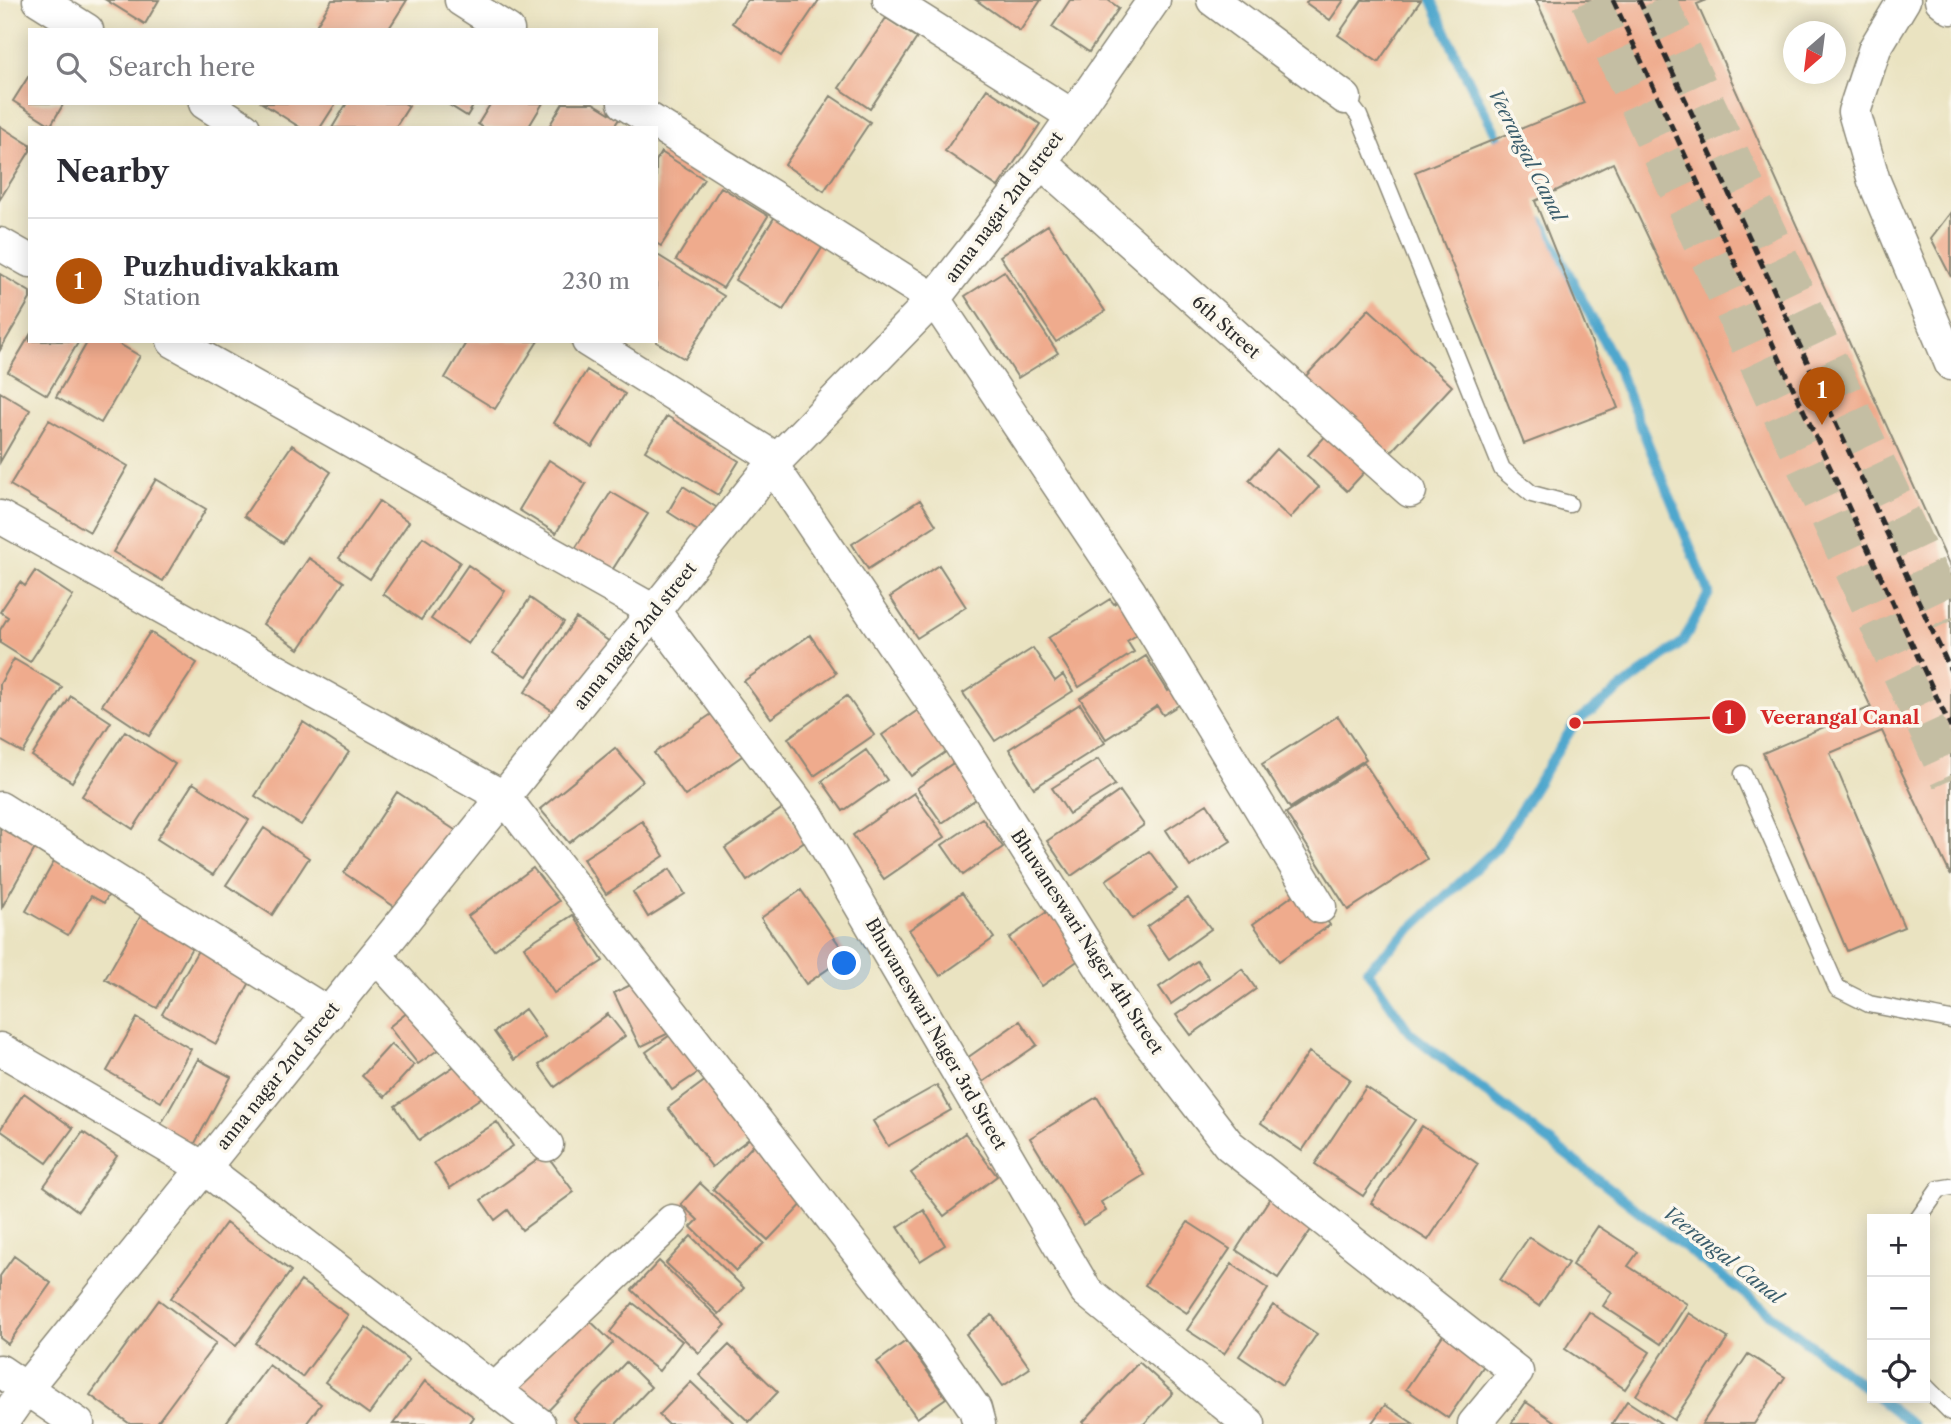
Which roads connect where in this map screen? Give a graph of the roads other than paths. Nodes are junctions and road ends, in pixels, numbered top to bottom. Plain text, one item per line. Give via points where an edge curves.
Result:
1 (39, 0) edge
2 (461, 0) edge
3 (889, 0) edge
4 (1154, 0) edge
5 (1213, 0) edge
6 (1904, 0) edge
7 (1941, 0) edge
8 (1951, 8) edge
9 (84, 28) edge
10 (505, 28) edge
11 (1345, 98) joint
12 (208, 105) edge
13 (627, 105) edge
14 (1073, 116) junction
15 (241, 126) edge
16 (1041, 162) junction
17 (0, 244) edge
18 (28, 260) edge
19 (934, 299) junction
20 (177, 343) edge
21 (591, 343) edge
22 (1951, 364) edge
23 (775, 462) junction
24 (1410, 491) dead end
25 (1569, 504) dead end
26 (0, 517) edge
27 (654, 611) junction
28 (1742, 774) dead end
29 (505, 798) junction
30 (0, 808) edge
31 (1320, 907) dead end
32 (376, 956) junction
33 (329, 1014) junction
34 (1951, 1020) edge
35 (0, 1049) edge
36 (547, 1145) dead end
37 (204, 1168) junction
38 (1951, 1186) edge
39 (1922, 1214) edge
40 (672, 1221) dead end
41 (0, 1371) edge
42 (26, 1388) junction
43 (494, 1390) junction
44 (1930, 1391) edge
45 (1951, 1412) edge
46 (1, 1424) edge
47 (78, 1424) edge
48 (539, 1424) edge
49 (979, 1424) edge
50 (1249, 1424) edge
51 (1474, 1424) edge

1 - 9 street
2 - 10 street
3 - 14 street
4 - 14 street, anna nagar 2nd street
5 - 11 street
6 - 22 street via 1875,48 1854,112 1874,181
7 - 8 street
11 - 25 lane via 1359,116 1502,469 1532,494
12 - 15 street
13 - 19 street
14 - 16 street, anna nagar 2nd street
16 - 19 street, anna nagar 2nd street
16 - 24 street, 6th Street
17 - 18 street
19 - 23 street, anna nagar 2nd street
19 - 31 street via 1130,592
20 - 27 street
21 - 23 street
23 - 27 street, anna nagar 2nd street
23 - 51 street, Bhuvaneswari Nager 4th Street via 1140,1030 1229,1145 1517,1372
26 - 29 street
27 - 29 street, anna nagar 2nd street
27 - 50 street, Bhuvaneswari Nager 3rd Street via 808,816 1086,1291
28 - 34 lane via 1837,988 1869,1004
29 - 32 street, anna nagar 2nd street
29 - 49 street via 932,1347 975,1409
30 - 33 street
32 - 33 street, anna nagar 2nd street
32 - 36 street
33 - 37 street, anna nagar 2nd street
35 - 37 street
37 - 42 street, anna nagar 2nd street
37 - 43 street
38 - 39 lane via 1939,1189
40 - 43 street
41 - 42 street
42 - 46 street, anna nagar 2nd street
42 - 47 street
43 - 48 street
44 - 45 lane

